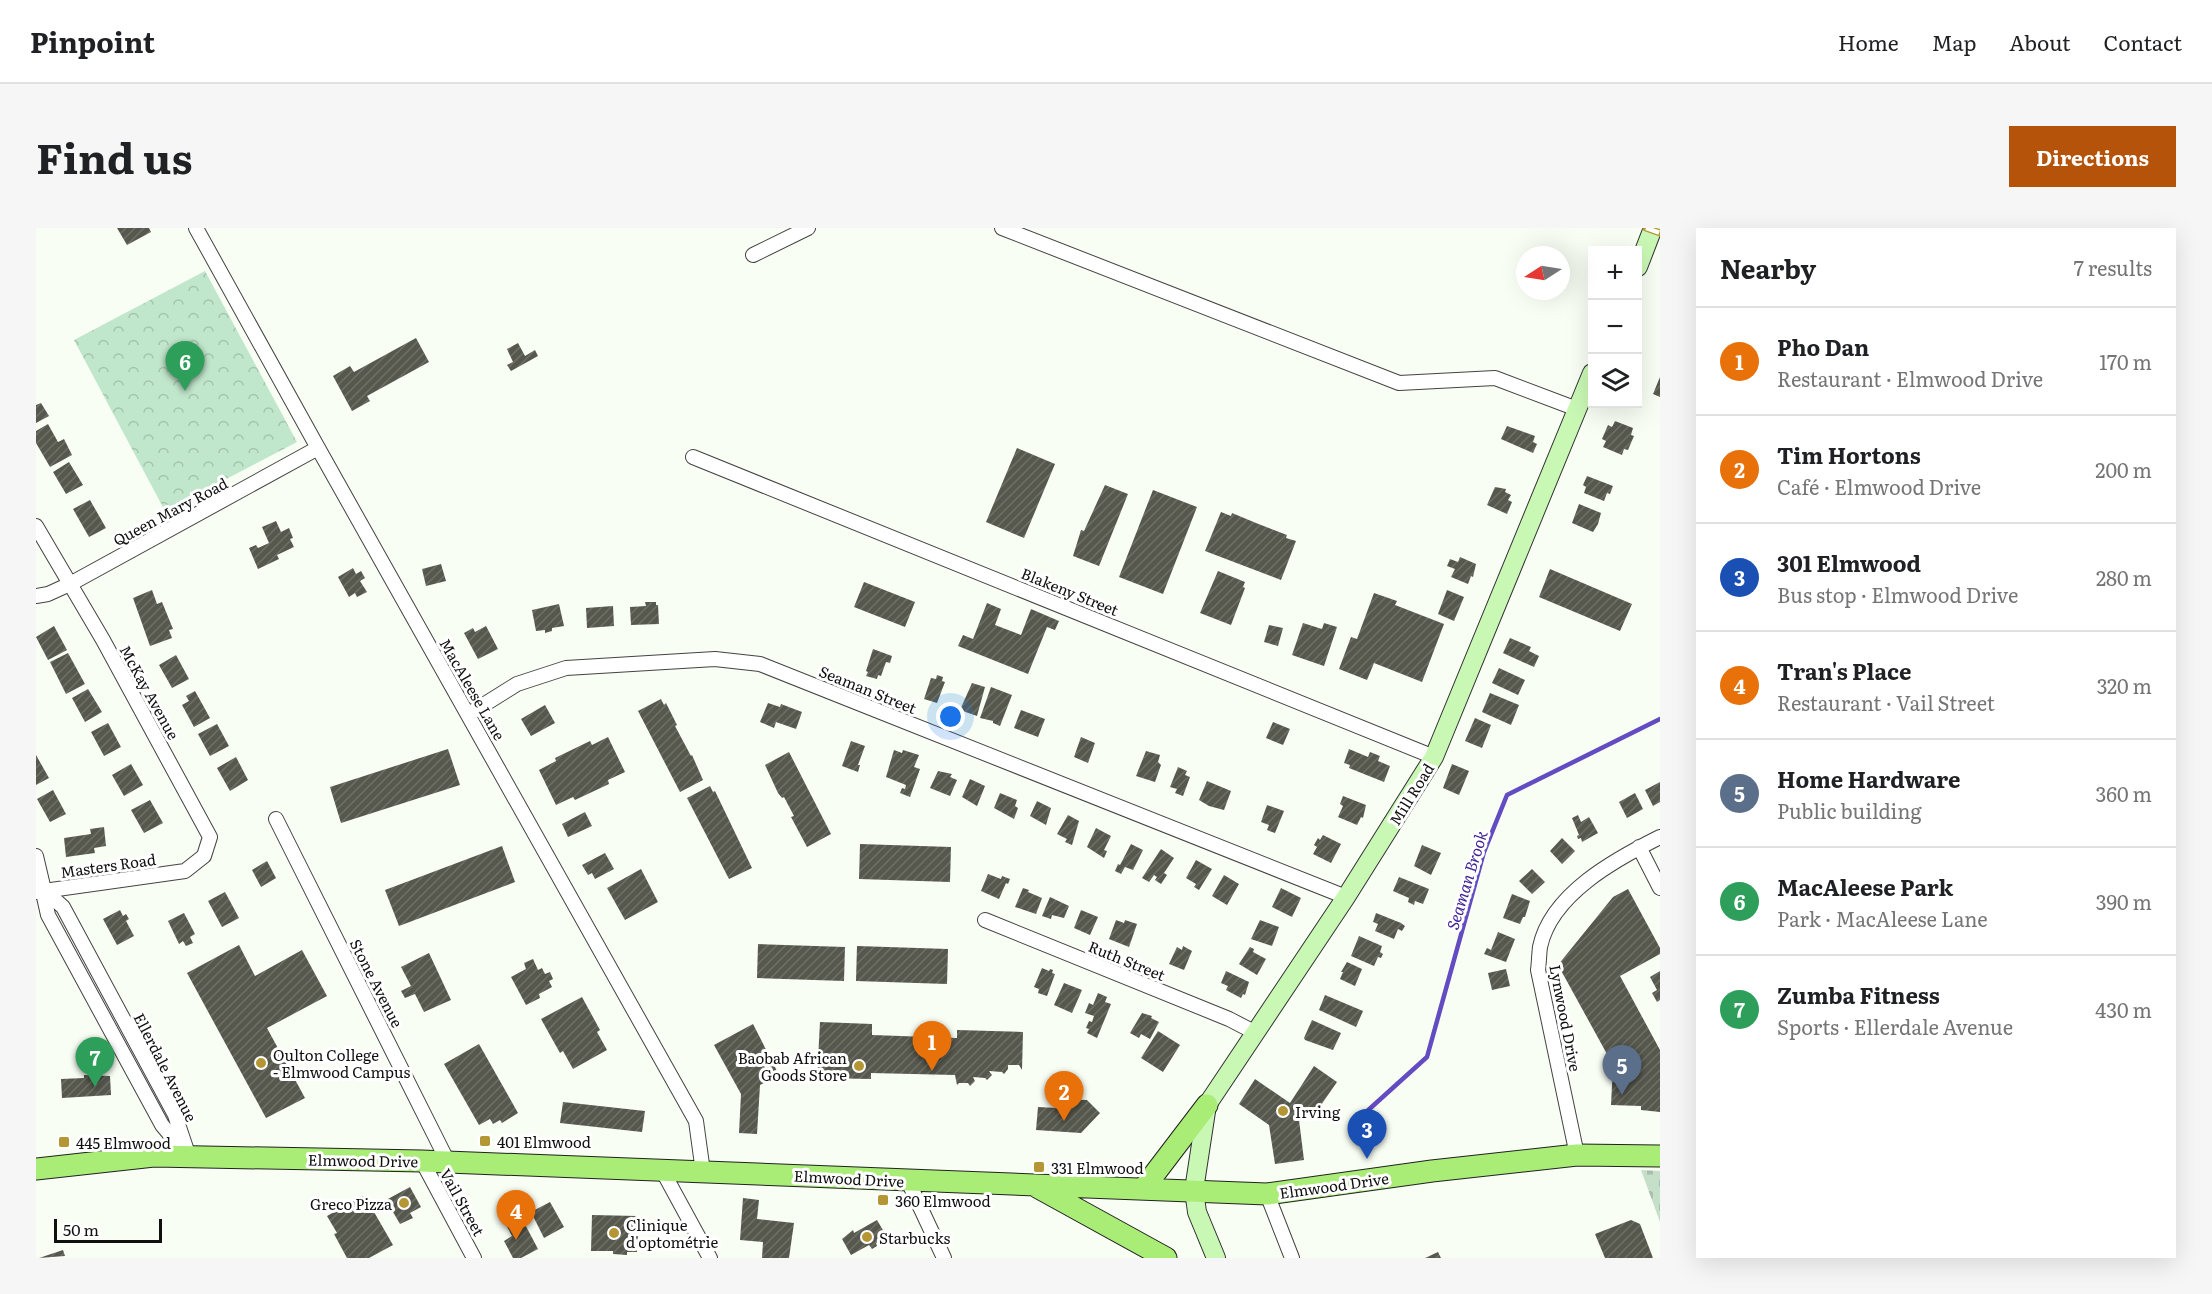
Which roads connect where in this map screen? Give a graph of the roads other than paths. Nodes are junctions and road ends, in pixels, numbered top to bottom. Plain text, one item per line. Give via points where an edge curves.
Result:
1 (196, 228) edge
2 (808, 228) edge
3 (1002, 228) edge
4 (1653, 228) edge
5 (753, 255) dead end
6 (1642, 257) edge
7 (1588, 385) edge
8 (1577, 409) junction
9 (318, 448) junction
10 (693, 457) dead end
11 (36, 526) edge
12 (69, 584) junction
13 (36, 596) edge
14 (469, 714) junction
15 (1434, 757) junction
16 (276, 819) dead end
17 (1660, 837) edge
18 (1639, 847) junction
19 (36, 856) edge
20 (185, 871) joint
21 (39, 888) edge
22 (1660, 888) edge
23 (1346, 897) junction
24 (985, 920) dead end
25 (1256, 1033) junction
26 (1207, 1106) junction
27 (1577, 1155) junction
28 (189, 1156) junction
29 (1660, 1156) edge
30 (422, 1161) junction
31 (448, 1162) junction
32 (36, 1169) edge
33 (662, 1170) junction
34 (702, 1172) junction
35 (908, 1181) junction
36 (1034, 1185) junction
37 (1143, 1188) junction
38 (1194, 1190) junction
39 (1267, 1194) junction
40 (474, 1258) edge
41 (710, 1258) edge
42 (944, 1258) edge
43 (1166, 1258) edge
44 (1216, 1258) edge
45 (1292, 1258) edge

1 - 9 street, MacAleese Lane
2 - 5 street
3 - 8 street via 1399,383 1495,378
4 - 6 street
7 - 8 street, Mill Road
8 - 15 street, Mill Road
9 - 12 street, Queen Mary Road
9 - 14 street, MacAleese Lane
10 - 15 street, Blakeny Street
11 - 12 street, McKay Avenue
12 - 13 street, Queen Mary Road
12 - 20 street, McKay Avenue via 210,837 204,856
14 - 23 street, Seaman Street via 516,684 566,668 715,659 760,664
14 - 34 street, MacAleese Lane via 696,1121
15 - 23 street, Mill Road
16 - 31 street, Stone Avenue
17 - 18 street, Lynwood Drive
18 - 22 street
18 - 27 street, Lynwood Drive via 1587,879 1555,913 1540,945 1538,970
19 - 21 street, Ellerdale Avenue
20 - 21 street, Masters Road
21 - 28 street, Ellerdale Avenue via 48,915 162,1125
23 - 25 street, Mill Road
24 - 25 street, Ruth Street
25 - 26 street, Mill Road
26 - 37 main road
26 - 38 street, Mill Road
27 - 29 main road, Elmwood Drive
27 - 39 main road, Elmwood Drive
28 - 30 main road, Elmwood Drive
28 - 32 main road, Elmwood Drive
30 - 31 main road, Elmwood Drive
30 - 40 street, Vail Street
31 - 33 main road, Elmwood Drive
33 - 34 main road, Elmwood Drive
33 - 41 street
34 - 35 main road, Elmwood Drive
35 - 36 main road, Elmwood Drive
35 - 42 street
36 - 37 main road, Elmwood Drive
36 - 43 main road
37 - 38 main road, Elmwood Drive
38 - 39 main road, Elmwood Drive
38 - 44 street via 1197,1212
39 - 45 street

